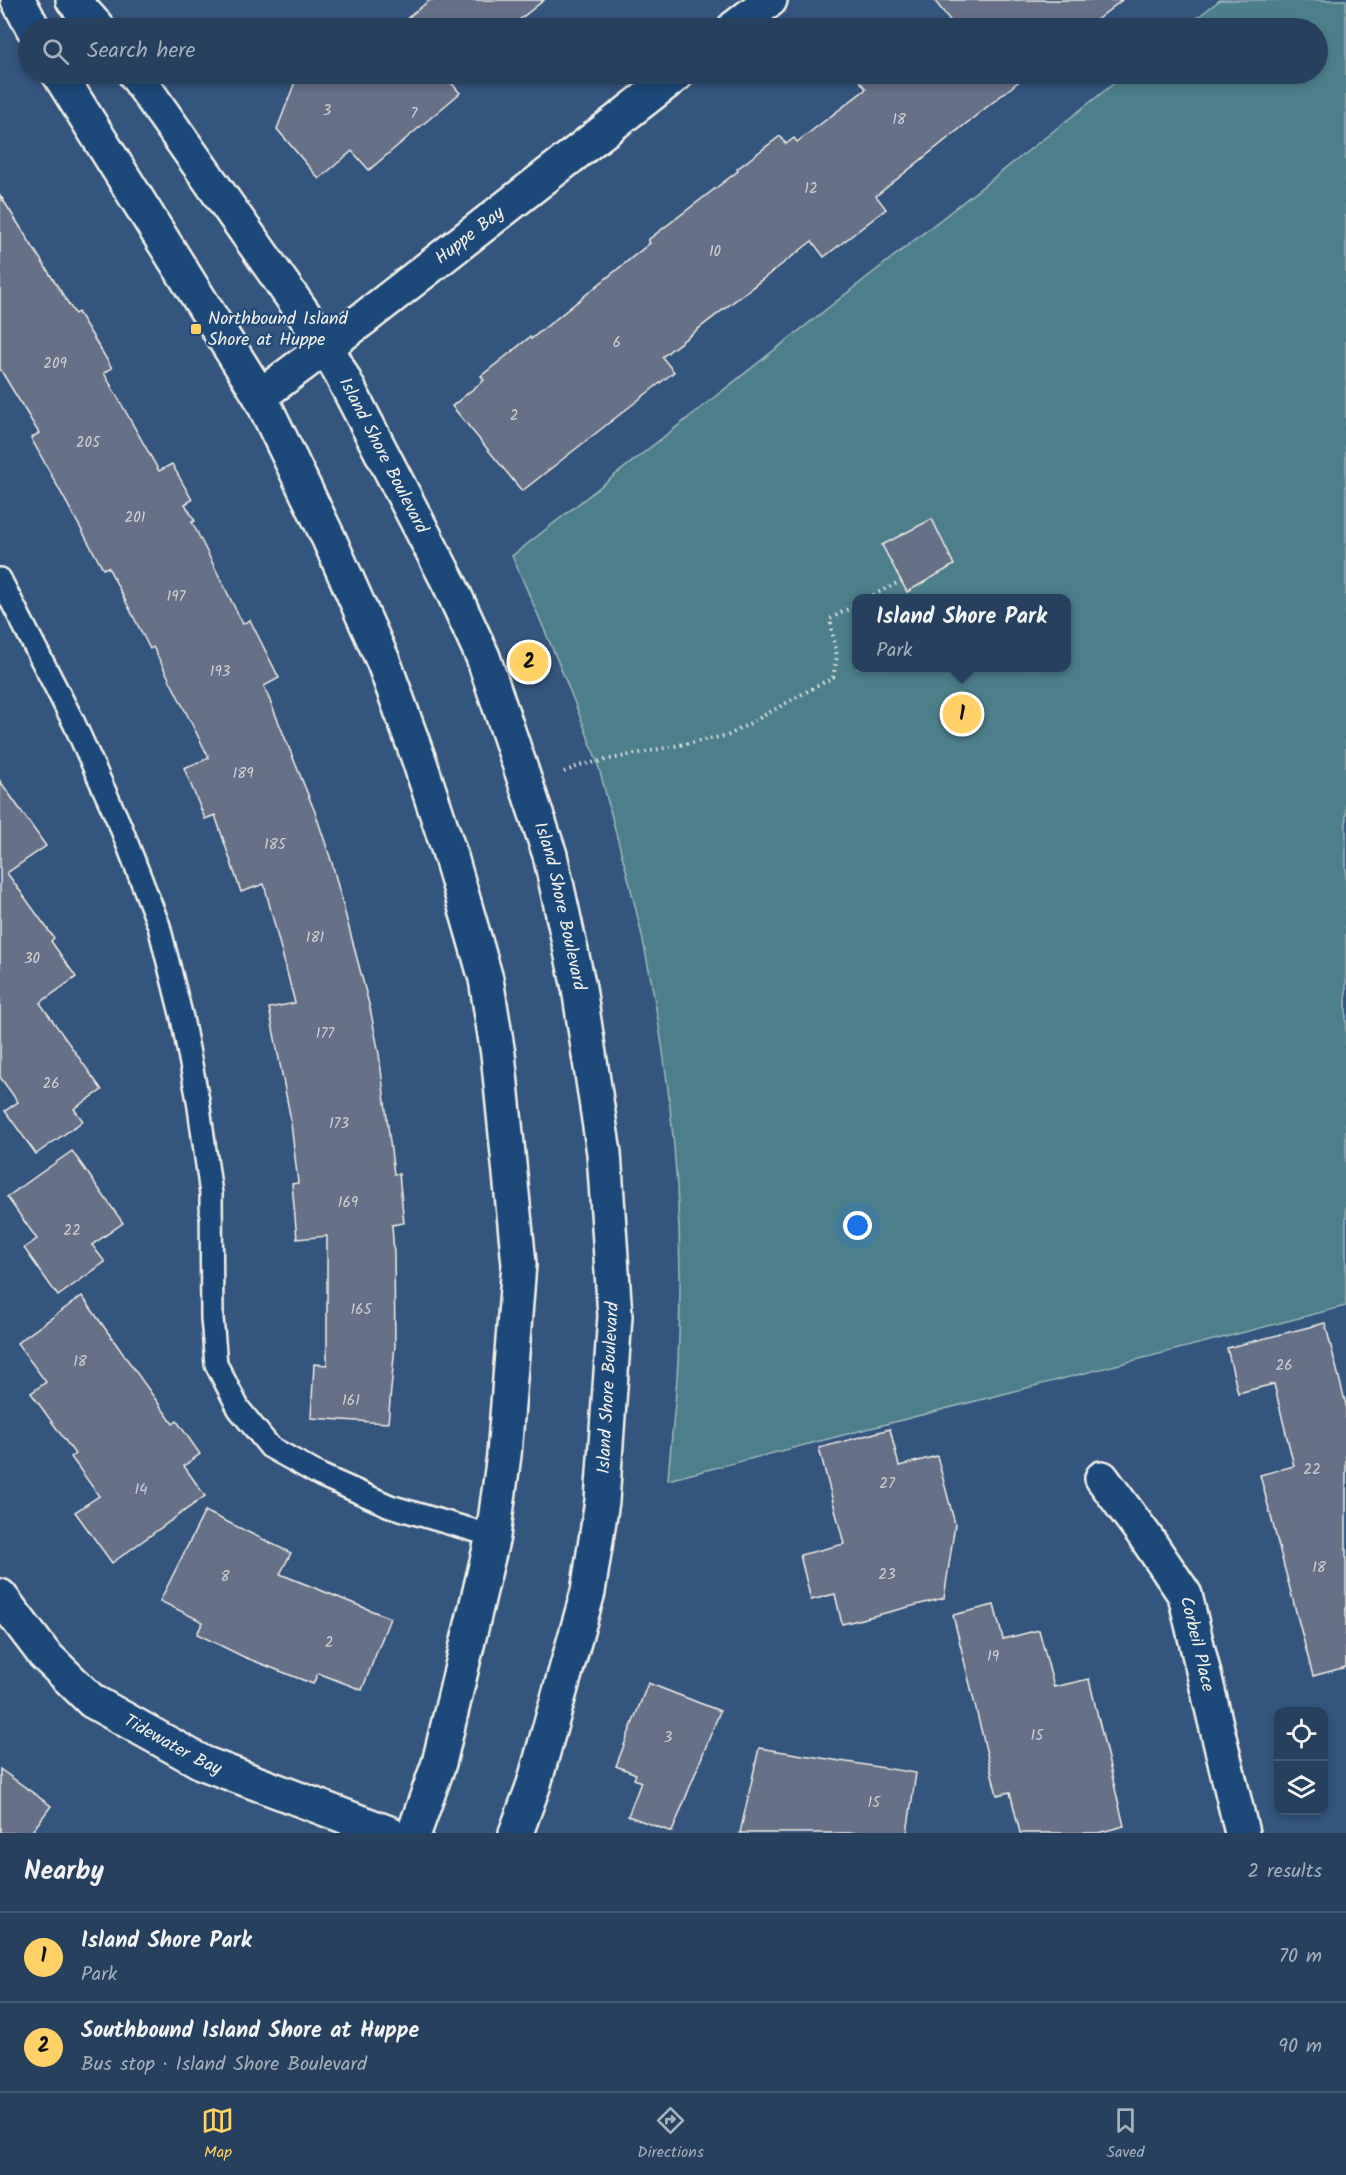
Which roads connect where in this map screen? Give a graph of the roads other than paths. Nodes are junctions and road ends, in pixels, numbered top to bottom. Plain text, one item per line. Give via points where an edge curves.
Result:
1 (18, 0) edge
2 (73, 0) edge
3 (770, 0) edge
4 (28, 18) edge
5 (89, 18) edge
6 (747, 18) edge
7 (65, 84) edge
8 (142, 84) edge
9 (663, 84) edge
10 (327, 347) junction
11 (260, 396) junction
12 (0, 579) edge
13 (1102, 1478) dead end
14 (494, 1536) junction
15 (0, 1596) edge
16 (389, 1833) edge
17 (414, 1833) edge
18 (516, 1833) edge
19 (1242, 1833) edge

1 - 4 street
2 - 5 street
3 - 6 street
7 - 11 street
8 - 10 street, Island Shore Boulevard
9 - 10 street, Huppe Bay
10 - 11 street, Huppe Bay
10 - 18 street, Island Shore Boulevard via 483,657 550,855 579,988 604,1153 615,1316 602,1501 588,1592 534,1784
11 - 14 street via 384,663 451,857 486,978 498,1054 519,1263
12 - 14 lane via 75,723 159,926 198,1100 211,1194 216,1364 239,1409 270,1447 320,1475 390,1506
13 - 19 street, Corbeil Place via 1185,1595
14 - 17 street via 439,1763
15 - 16 street, Tidewater Bay via 44,1654 92,1701 203,1763

